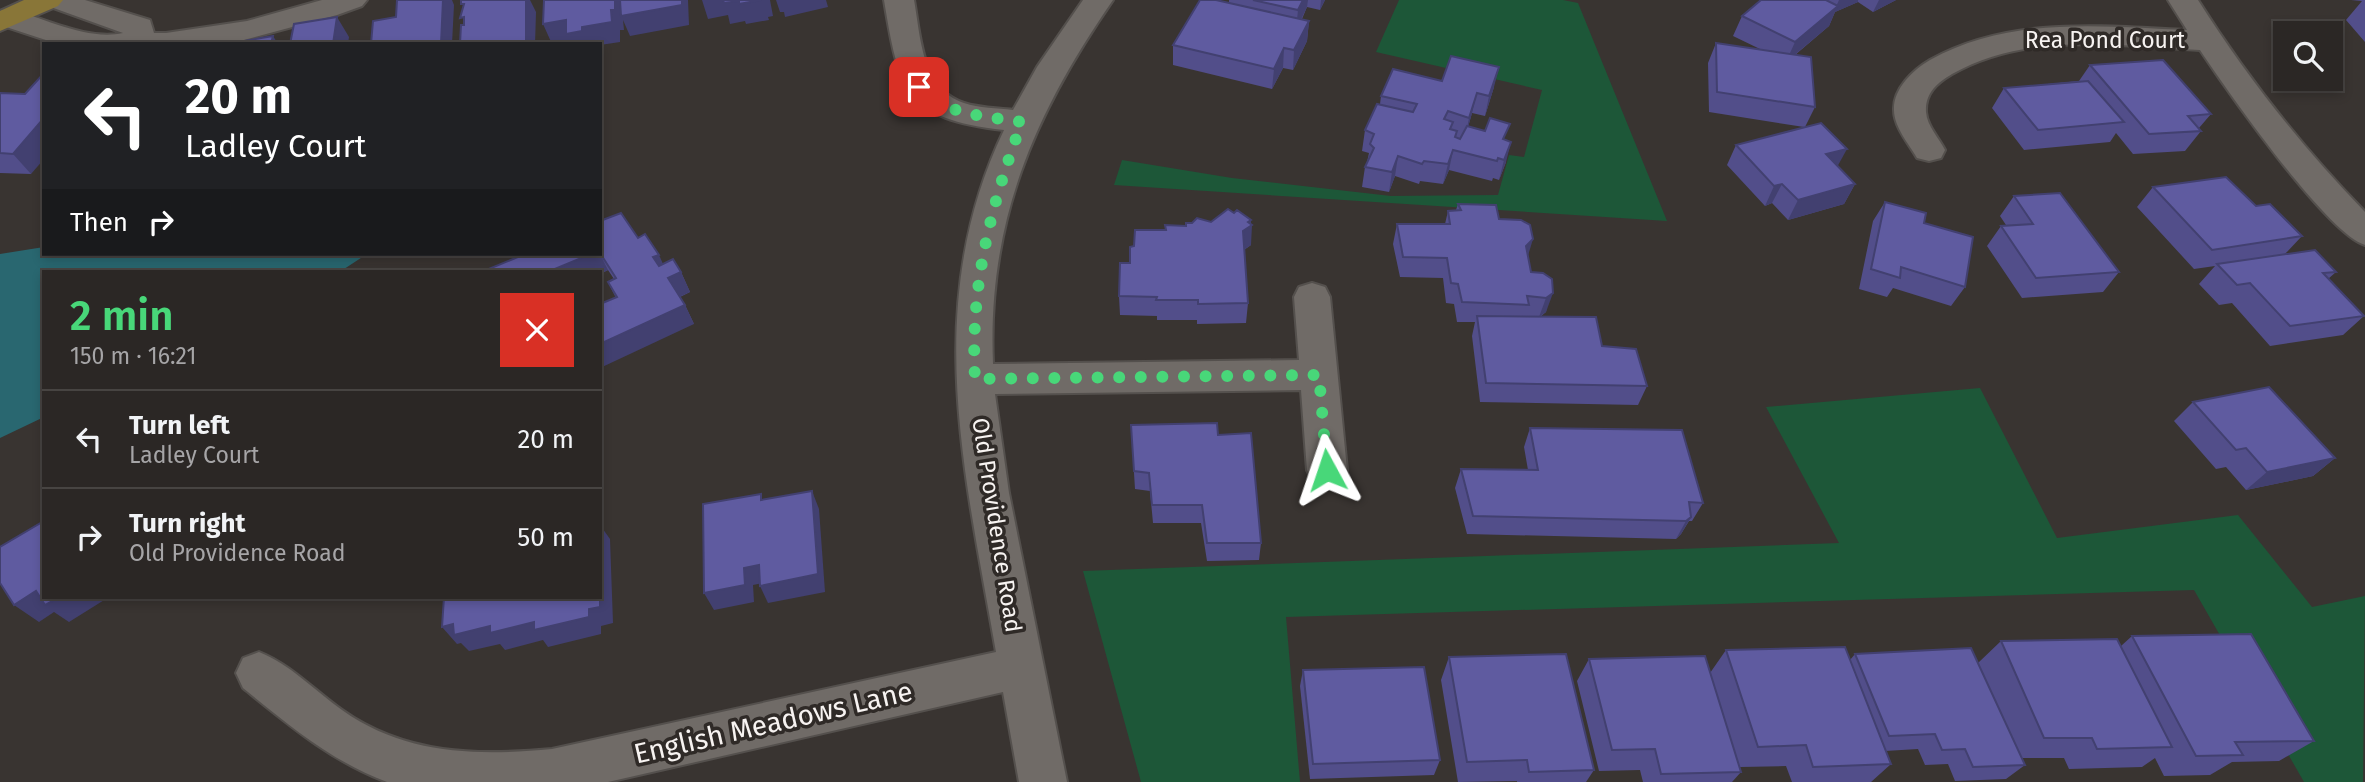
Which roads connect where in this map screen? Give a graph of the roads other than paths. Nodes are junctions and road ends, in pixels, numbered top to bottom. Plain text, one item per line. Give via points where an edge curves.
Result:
1 (48, 0) edge
2 (58, 0) edge
3 (352, 0) edge
4 (899, 0) edge
5 (1098, 0) edge
6 (2183, 0) edge
7 (4, 20) edge
8 (2208, 41) junction
9 (88, 42) edge
10 (128, 42) edge
11 (181, 42) edge
12 (1022, 122) junction
13 (1929, 150) dead end
14 (2365, 233) edge
15 (1312, 298) dead end
16 (1319, 375) junction
17 (975, 379) junction
18 (1327, 470) dead end
19 (1021, 667) junction
20 (259, 673) dead end
21 (1043, 782) edge

1 - 7 main road
2 - 10 street via 139,27
3 - 11 street via 282,23
4 - 12 street via 919,87 952,110
5 - 12 street, Old Providence Road via 1066,41
6 - 8 street
7 - 9 street
8 - 13 street, Rea Pond Court via 2058,35 1998,41 1947,61 1921,79 1914,90 1910,116
8 - 14 street via 2316,183
12 - 17 street, Old Providence Road via 991,215 976,294
15 - 16 street
16 - 17 street
16 - 18 street
17 - 19 street, Old Providence Road via 981,455
19 - 20 street, English Meadows Lane via 551,772 503,777 419,769 380,757 352,744
19 - 21 street, Old Providence Road

